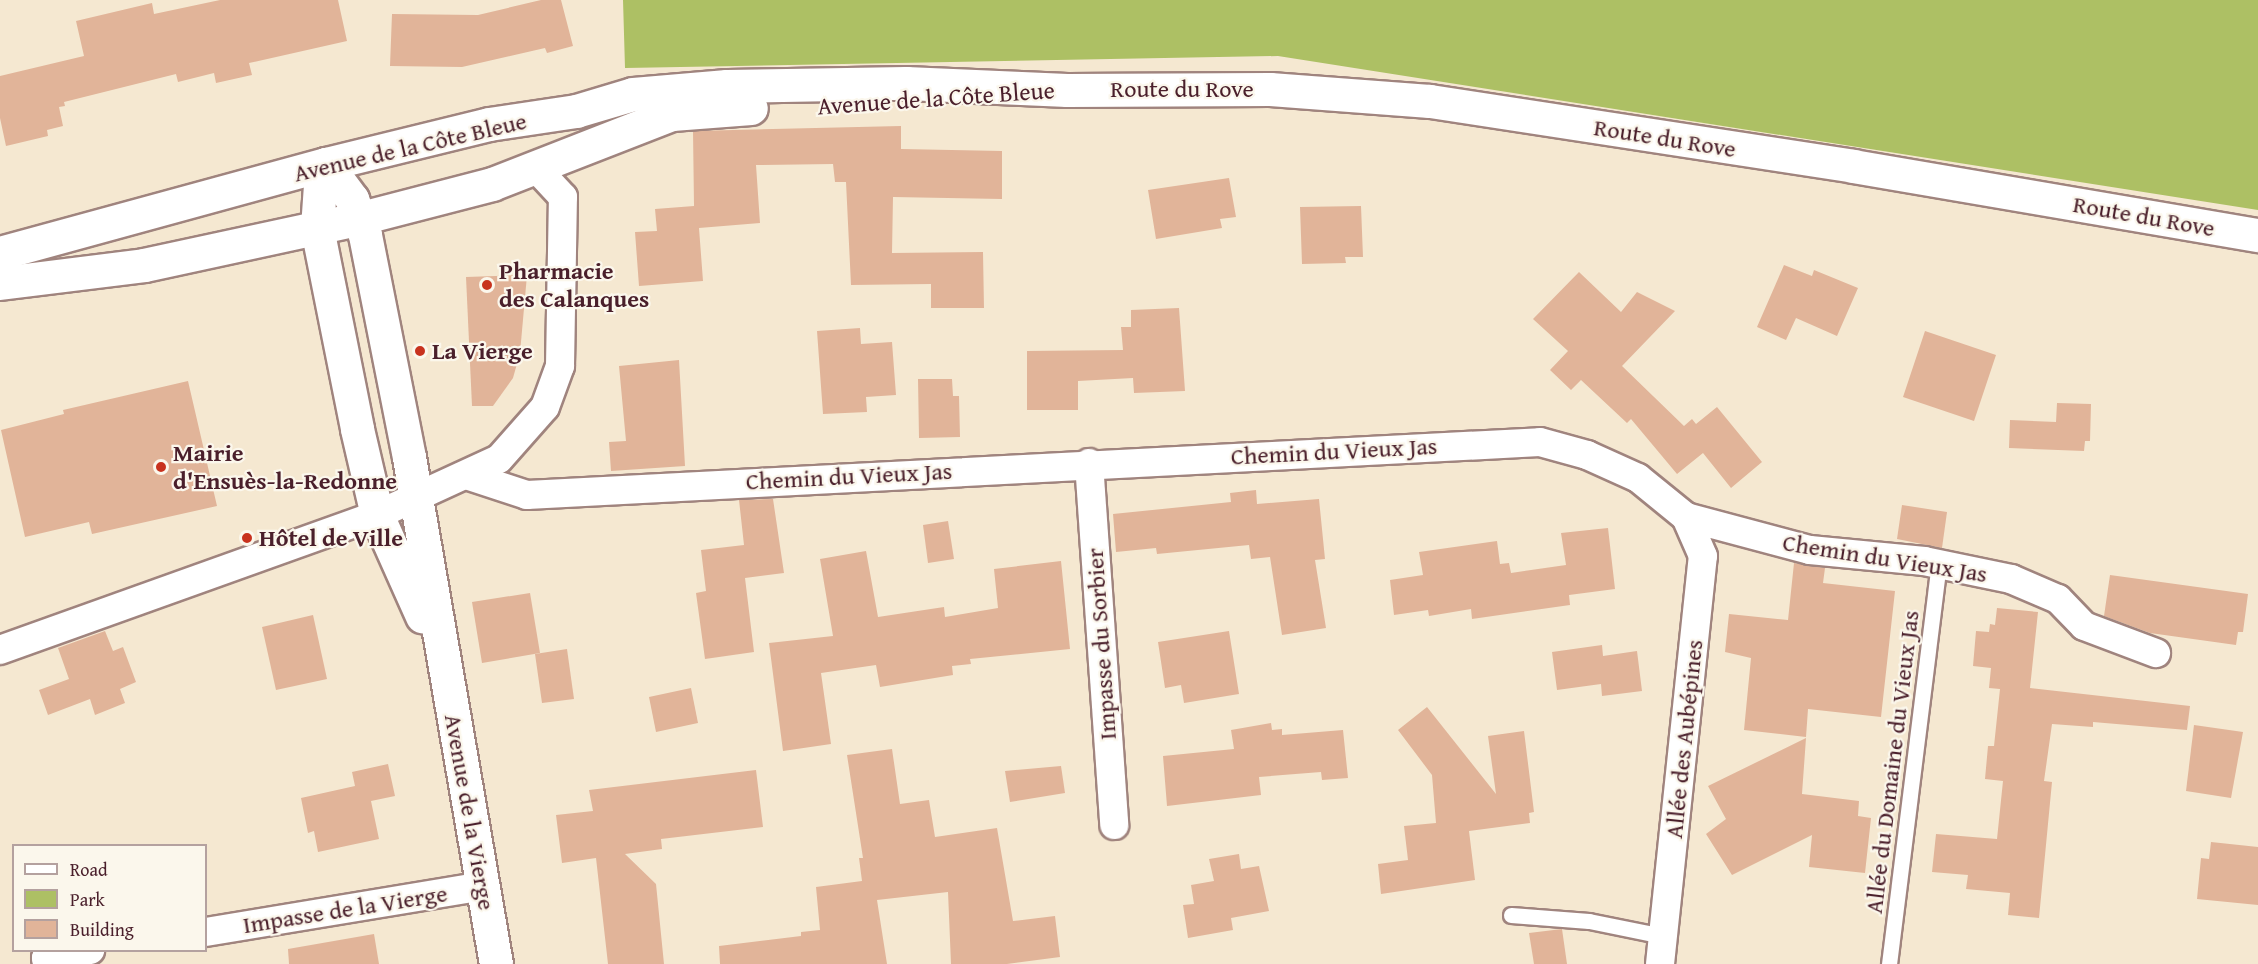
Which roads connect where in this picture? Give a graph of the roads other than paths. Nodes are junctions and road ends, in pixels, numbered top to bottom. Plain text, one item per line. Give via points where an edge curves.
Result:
1 (1067, 90) junction
2 (326, 164) junction
3 (535, 167) junction
4 (361, 218) junction
5 (317, 228) junction
6 (2258, 235) edge
7 (0, 253) edge
8 (0, 283) edge
9 (1089, 463) junction
10 (469, 476) junction
11 (414, 498) junction
12 (377, 515) junction
13 (1686, 518) junction
14 (1939, 565) junction
15 (0, 650) edge
16 (2156, 653) dead end
17 (441, 660) junction
18 (1114, 825) dead end
19 (484, 886) junction
20 (1511, 915) dead end
21 (207, 932) edge
22 (1663, 936) junction
23 (84, 952) edge
24 (47, 964) edge
25 (496, 964) edge
26 (1660, 964) edge
27 (1889, 964) edge

1 - 2 main road, Avenue de la Côte Bleue via 906,83 677,88 633,94 552,116 489,124
1 - 3 main road, Avenue de la Côte Bleue via 926,102 716,108 672,114
1 - 6 main road, Route du Rove via 1270,89 1430,101 1853,166
2 - 4 main road
2 - 5 main road via 320,185
2 - 7 main road, Avenue de la Côte Bleue
3 - 4 main road, Avenue de la Côte Bleue via 492,184
3 - 10 street via 563,197 560,366 544,406 499,459
4 - 5 main road, Avenue de la Côte Bleue
4 - 11 main road
5 - 8 main road, Avenue de la Côte Bleue via 144,265
5 - 12 main road
9 - 10 street, Chemin du Vieux Jas via 527,495
9 - 13 street, Chemin du Vieux Jas via 1540,442 1587,455 1638,478
9 - 18 street, Impasse du Sorbier
10 - 11 street
11 - 12 street
11 - 17 main road
12 - 15 street
12 - 17 main road
13 - 14 street, Chemin du Vieux Jas via 1810,550
13 - 22 street, Allée des Aubépines via 1703,556
14 - 16 street, Chemin du Vieux Jas via 2011,579 2058,599 2084,626
14 - 27 lane, Allée du Domaine du Vieux Jas
17 - 19 main road, Avenue de la Vierge
19 - 21 street, Impasse de la Vierge
19 - 25 main road, Avenue de la Vierge
20 - 22 lane via 1589,921
22 - 26 street, Allée des Aubépines
23 - 24 street via 46,958

